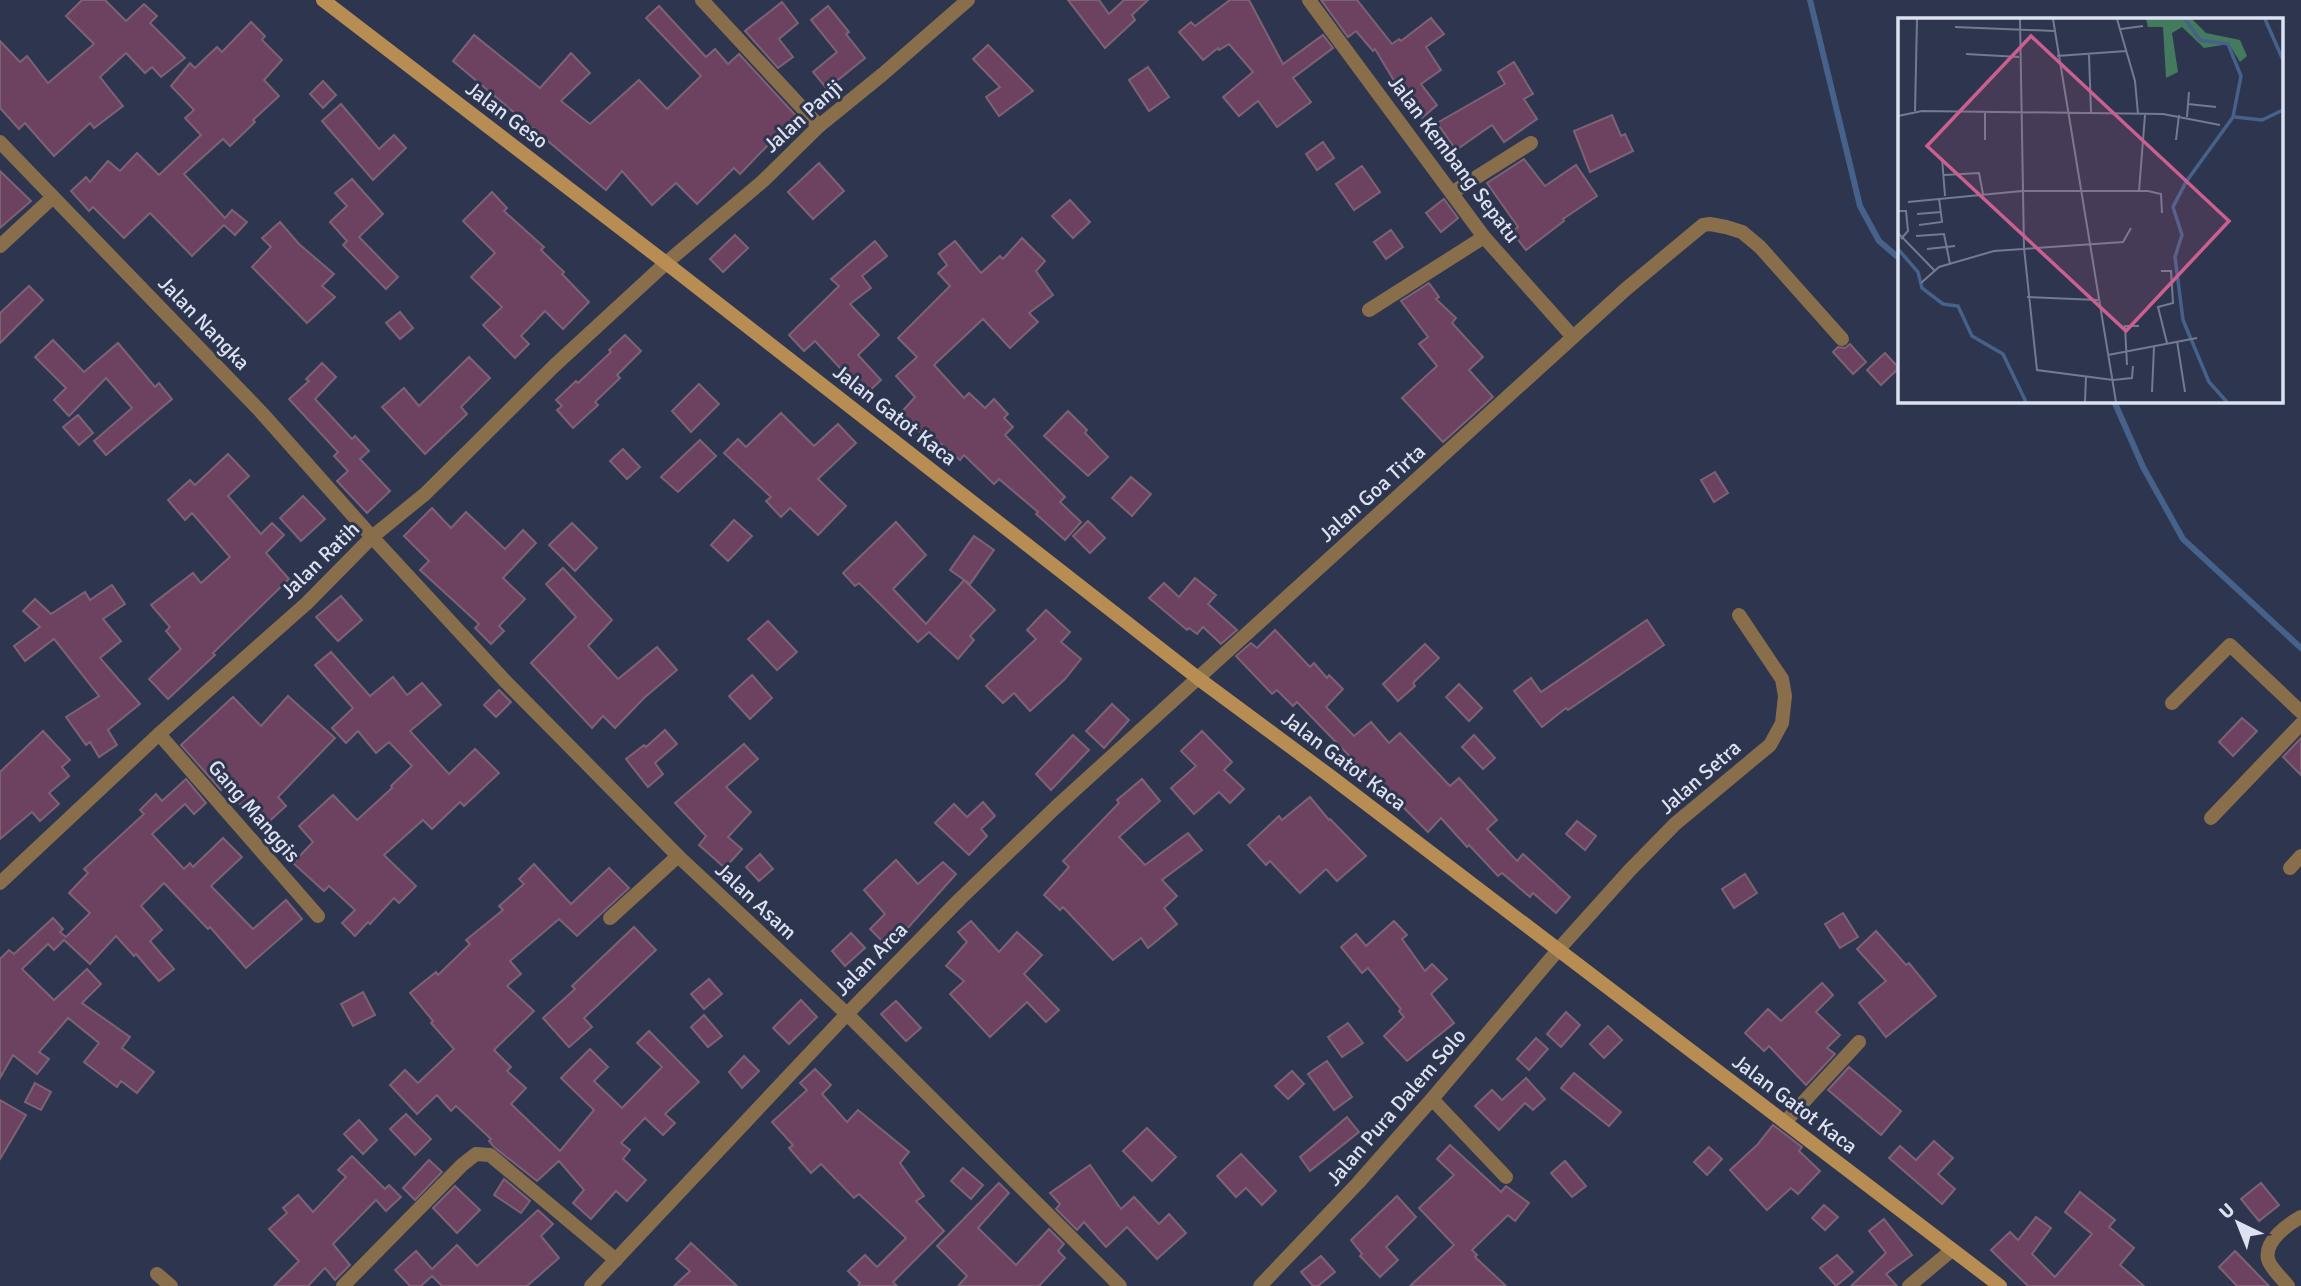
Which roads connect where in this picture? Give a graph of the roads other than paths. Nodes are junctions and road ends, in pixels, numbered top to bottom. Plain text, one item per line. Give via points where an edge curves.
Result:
1 (323, 0) edge
2 (702, 0) edge
3 (968, 0) edge
4 (1309, 0) edge
5 (819, 126) junction
6 (0, 142) edge
7 (1531, 143) dead end
8 (1453, 192) junction
9 (53, 197) junction
10 (1484, 237) junction
11 (0, 246) edge
12 (666, 263) junction
13 (1368, 310) dead end
14 (1573, 337) junction
15 (1842, 340) dead end
16 (372, 537) junction
17 (1739, 615) dead end
18 (1199, 679) junction
19 (2172, 703) dead end
20 (2301, 712) edge
21 (2301, 724) edge
22 (159, 734) junction
23 (2211, 818) dead end
24 (678, 856) junction
25 (2301, 856) edge
26 (2290, 868) dead end
27 (0, 883) edge
28 (318, 916) dead end
29 (610, 918) dead end
30 (1558, 950) junction
31 (847, 1014) junction
32 (1859, 1042) dead end
33 (1432, 1099) junction
34 (1785, 1122) junction
35 (1506, 1177) dead end
36 (2301, 1217) edge
37 (1952, 1250) junction
38 (616, 1260) junction
39 (158, 1274) dead end
40 (172, 1286) edge
41 (343, 1286) edge
42 (591, 1286) edge
43 (1121, 1286) edge
44 (1260, 1286) edge
45 (1909, 1286) edge
46 (2000, 1286) edge
47 (2288, 1286) edge

1 - 12 main road, Jalan Geso
2 - 5 street
3 - 5 street, Jalan Panji
4 - 8 street, Jalan Kembang Sepatu
5 - 12 street, Jalan Panji via 763,181
6 - 9 street, Jalan Nangka
7 - 8 street
8 - 10 street, Jalan Kembang Sepatu
9 - 11 street
9 - 16 street, Jalan Nangka via 261,412
10 - 13 street
10 - 14 street, Jalan Kembang Sepatu
12 - 16 street, Jalan Ratih via 425,494
12 - 18 main road, Jalan Gatot Kaca
14 - 15 street, Jalan Goa Tirta via 1695,231 1710,224 1742,232 1760,247
14 - 18 street, Jalan Goa Tirta
16 - 22 street, Jalan Ratih via 307,603
16 - 24 street, Jalan Asam via 506,682
17 - 30 street, Jalan Setra via 1782,679 1785,696 1778,733 1770,745 1675,824
18 - 30 main road, Jalan Gatot Kaca
18 - 31 street, Jalan Arca via 1056,807
19 - 20 street via 2230,645
21 - 23 street
22 - 27 street, Jalan Ratih
22 - 28 street, Gang Manggis
24 - 29 street
24 - 31 street, Jalan Asam
25 - 26 street
30 - 33 street, Jalan Pura Dalem Solo
30 - 34 main road, Jalan Gatot Kaca
31 - 38 street, Jalan Arca
31 - 43 street, Jalan Asam
32 - 34 street
33 - 35 street
33 - 44 street, Jalan Pura Dalem Solo
34 - 37 main road, Jalan Gatot Kaca
36 - 47 street via 2286,1225 2268,1251 2268,1261
37 - 45 street
37 - 46 main road, Jalan Gatot Kaca
38 - 41 street via 490,1155 476,1154
38 - 42 street, Jalan Arca
39 - 40 street

